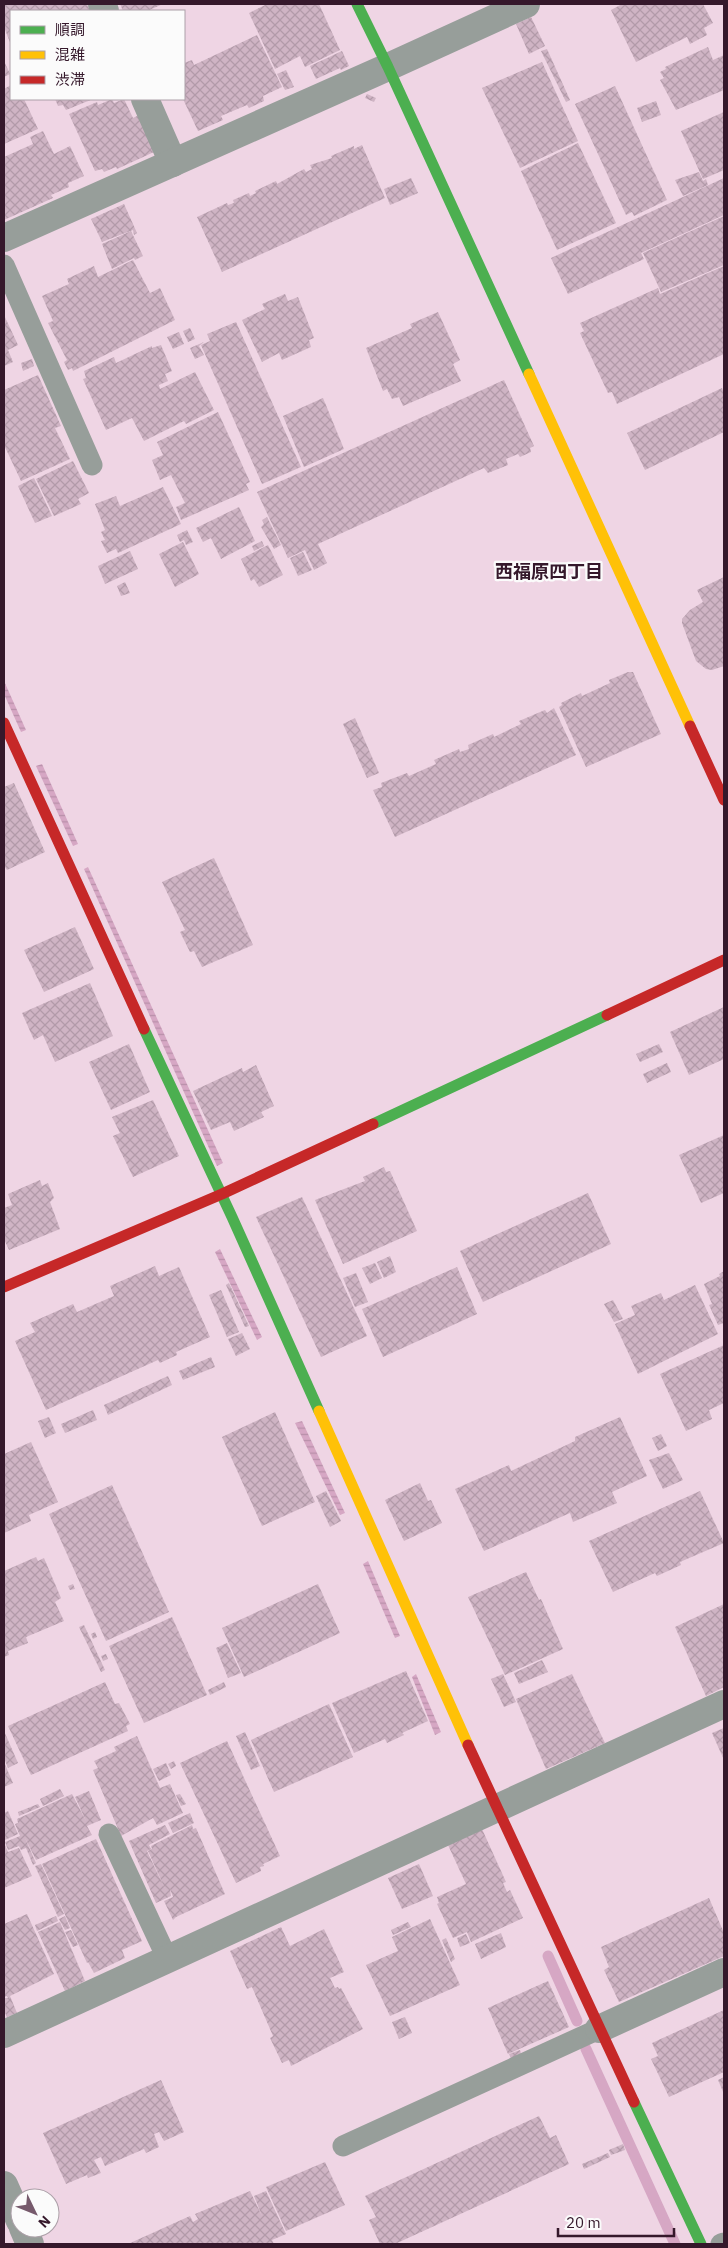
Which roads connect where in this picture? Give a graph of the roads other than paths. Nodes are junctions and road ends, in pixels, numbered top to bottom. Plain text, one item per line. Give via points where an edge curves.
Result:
1 (357, 4) edge
2 (526, 4) edge
3 (388, 67) junction
4 (145, 100) edge
5 (173, 162) junction
6 (4, 238) edge
7 (4, 265) edge
8 (92, 465) dead end
9 (5, 729) edge
10 (724, 800) edge
11 (724, 960) edge
12 (222, 1194) junction
13 (4, 1287) edge
14 (724, 1704) edge
15 (496, 1807) junction
16 (109, 1834) dead end
17 (167, 1958) junction
18 (724, 1972) edge
19 (599, 2029) junction
20 (4, 2034) edge
21 (344, 2146) dead end
22 (724, 2243) edge
23 (700, 2244) edge
24 (721, 2244) edge

1 - 3 street
2 - 3 street
3 - 5 street
3 - 10 street
4 - 5 street
5 - 6 street
7 - 8 lane
9 - 12 street
11 - 12 street
12 - 13 street
12 - 15 street
14 - 15 street
15 - 17 street
15 - 19 street
16 - 17 lane
17 - 20 street
18 - 19 street
19 - 21 lane
19 - 23 street
22 - 24 lane

